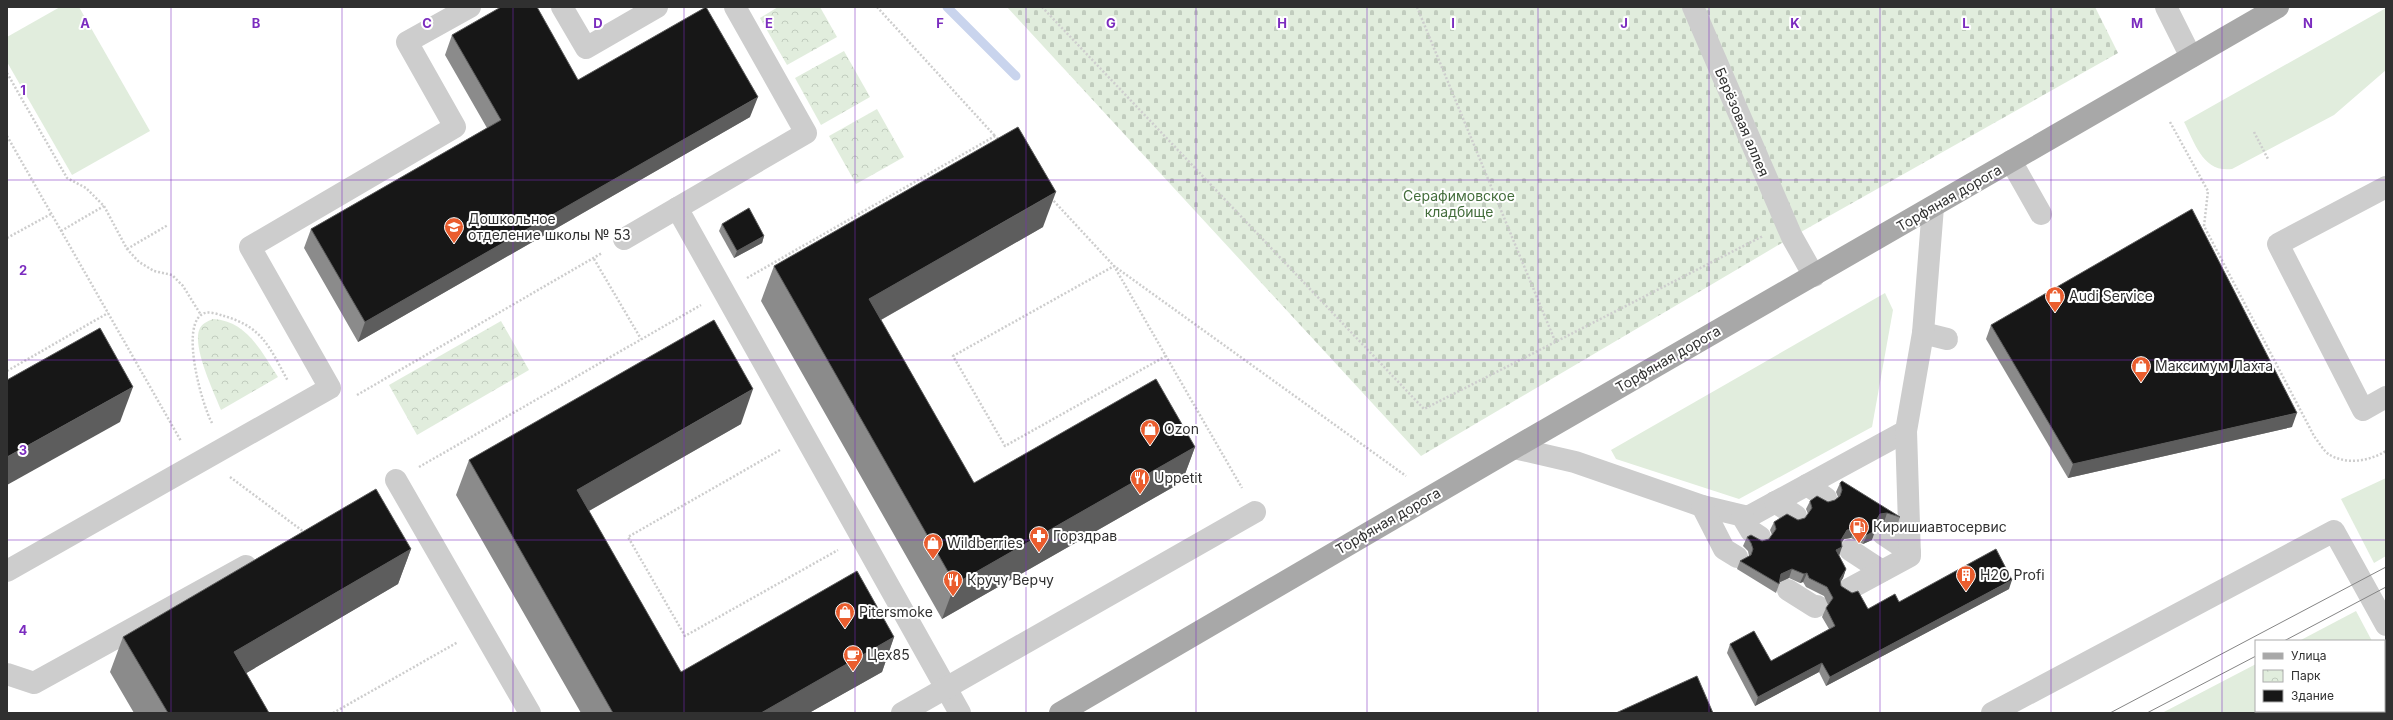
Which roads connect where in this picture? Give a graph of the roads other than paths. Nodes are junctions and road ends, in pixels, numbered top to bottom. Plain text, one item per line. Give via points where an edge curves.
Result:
1 (470, 7) edge
2 (562, 7) edge
3 (657, 7) edge
4 (734, 7) edge
5 (1693, 7) edge
6 (2166, 7) edge
7 (2278, 7) edge
8 (2191, 57) junction
9 (2011, 161) junction
10 (2386, 187) edge
11 (1933, 207) junction
12 (677, 208) junction
13 (2041, 214) dead end
14 (624, 239) road end
15 (1814, 276) junction
16 (1924, 333) junction
17 (1947, 339) dead end
18 (2386, 397) edge
19 (1906, 431) junction
20 (1514, 448) junction
21 (396, 480) road end
22 (1807, 485) junction
23 (1826, 498) dead end
24 (1775, 502) junction
25 (1702, 506) junction
26 (1255, 512) road end
27 (1742, 516) junction
28 (1796, 516) dead end
29 (1883, 534) dead end
30 (1760, 537) dead end
31 (1850, 550) dead end
32 (1910, 552) junction
33 (1737, 557) dead end
34 (261, 558) edge
35 (7, 571) edge
36 (1882, 571) junction
37 (1849, 589) edge
38 (1788, 590) dead end
39 (1817, 606) dead end
40 (2386, 625) edge
41 (7, 674) edge
42 (946, 688) junction
43 (530, 713) edge
44 (902, 713) edge
45 (960, 713) edge
46 (1060, 713) edge
47 (1992, 713) edge

1 - 35 street via 407,42 455,127 250,247 330,388
2 - 3 street via 586,48
4 - 12 street via 806,133
5 - 15 street, Берёзовая аллея via 1792,237
6 - 8 street
7 - 8 main road, Торфяная дорога
8 - 9 main road, Торфяная дорога
9 - 11 main road, Торфяная дорога
9 - 13 street
10 - 18 street via 2278,244 2363,410
11 - 15 main road, Торфяная дорога
11 - 16 street
12 - 14 street
12 - 42 street
15 - 20 main road, Торфяная дорога
16 - 17 street
16 - 19 street
19 - 22 street
19 - 32 street
20 - 25 street via 1575,462
20 - 46 main road, Торфяная дорога
21 - 43 street
22 - 23 street
22 - 24 street
24 - 27 street via 1748,517
24 - 28 street
25 - 27 street
25 - 33 street via 1724,548
26 - 42 street
27 - 30 street via 1751,531
29 - 32 street
31 - 36 street
32 - 36 street via 1910,556
34 - 41 street via 34,683
36 - 37 street
38 - 39 street
40 - 47 street via 2334,531
42 - 44 street
42 - 45 street

